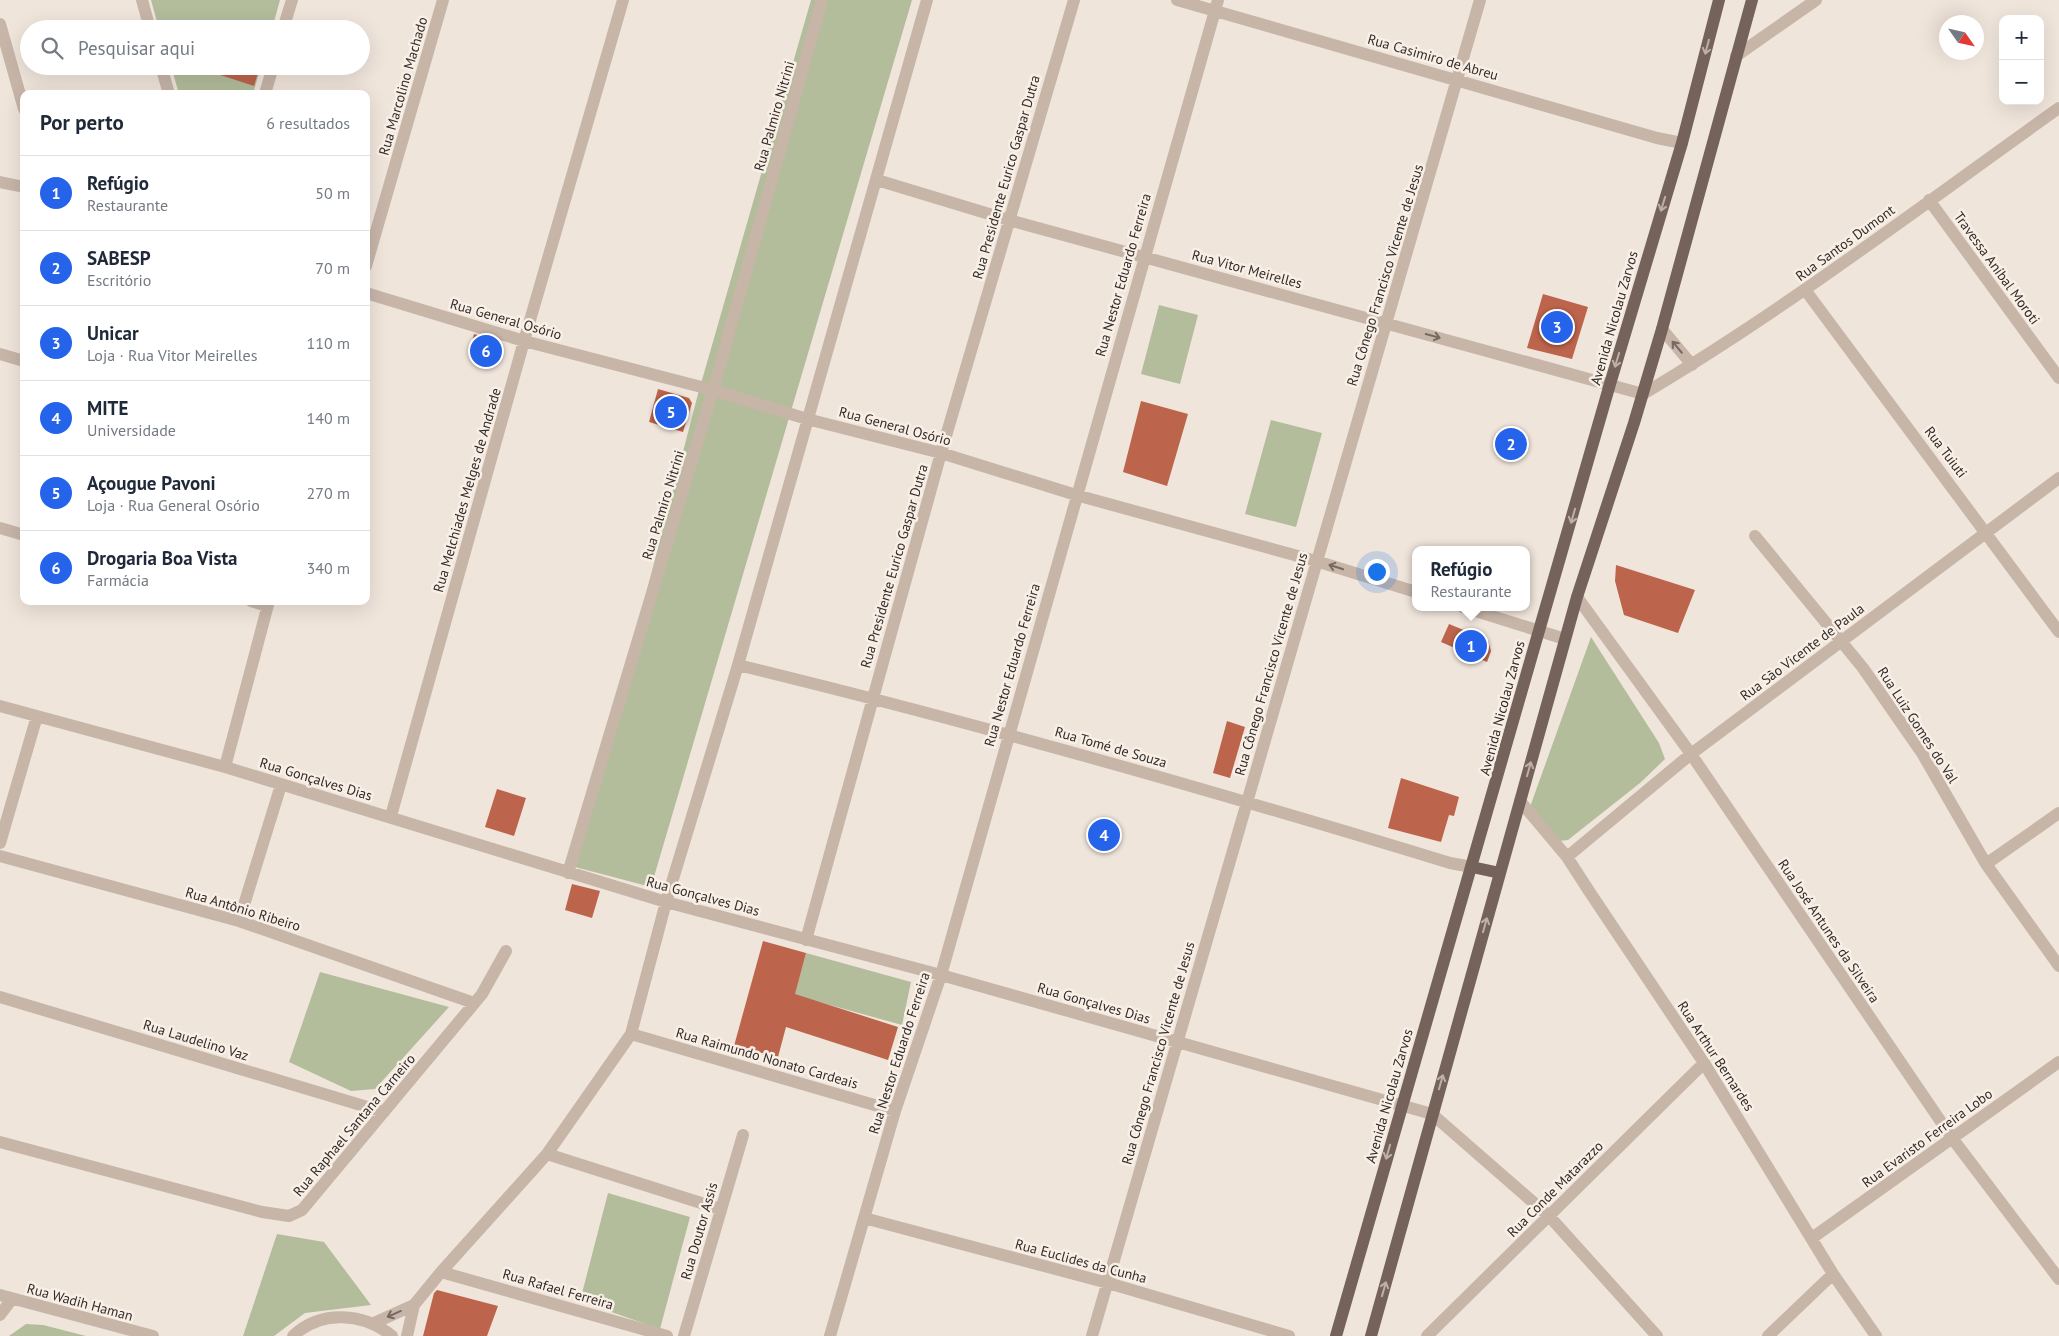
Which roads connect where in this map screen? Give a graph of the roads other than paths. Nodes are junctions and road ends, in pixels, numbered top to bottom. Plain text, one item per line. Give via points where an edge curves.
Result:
1 (142, 0) edge
2 (292, 0) edge
3 (444, 0) edge
4 (624, 0) edge
5 (822, 0) edge
6 (927, 0) edge
7 (1074, 0) edge
8 (1177, 0) edge
9 (1480, 0) edge
10 (1719, 0) edge
11 (1752, 0) edge
12 (1816, 0) edge
13 (1216, 5) edge
14 (148, 20) edge
15 (286, 20) edge
16 (0, 24) edge
17 (1736, 56) junction
18 (164, 75) edge
19 (270, 75) edge
20 (1458, 80) junction
21 (168, 90) edge
22 (266, 90) edge
23 (20, 95) edge
24 (2059, 108) edge
25 (1682, 143) junction
26 (877, 180) junction
27 (0, 182) edge
28 (20, 187) edge
29 (1929, 200) junction
30 (1009, 220) junction
31 (370, 252) edge
32 (1144, 256) junction
33 (1806, 291) junction
34 (370, 294) edge
35 (1386, 323) junction
36 (1662, 329) junction
37 (524, 341) junction
38 (0, 354) edge
39 (20, 360) edge
40 (1692, 365) junction
41 (2059, 378) edge
42 (1610, 384) junction
43 (713, 390) junction
44 (1643, 394) junction
45 (808, 419) junction
46 (941, 453) junction
47 (2059, 478) edge
48 (1076, 495) junction
49 (0, 528) edge
50 (1988, 533) junction
51 (20, 534) edge
52 (1754, 536) dead end
53 (1316, 560) junction
54 (1412, 591) edge
55 (1578, 597) junction
56 (268, 605) edge
57 (1475, 611) edge
58 (1538, 632) junction
59 (2059, 632) edge
60 (1565, 640) junction
61 (1841, 642) junction
62 (738, 664) junction
63 (873, 698) junction
64 (0, 706) edge
65 (37, 716) junction
66 (1008, 733) junction
67 (1691, 754) junction
68 (225, 767) junction
69 (281, 785) junction
70 (1520, 800) junction
71 (1247, 801) junction
72 (2059, 813) edge
73 (391, 816) junction
74 (0, 843) edge
75 (0, 856) edge
76 (1567, 857) junction
77 (1986, 864) junction
78 (1472, 867) junction
79 (568, 873) junction
80 (1500, 873) junction
81 (666, 902) junction
82 (239, 921) junction
83 (806, 940) junction
84 (506, 951) dead end
85 (2059, 966) edge
86 (941, 976) junction
87 (0, 997) edge
88 (474, 1003) junction
89 (631, 1034) junction
90 (1177, 1042) junction
91 (2059, 1062) edge
92 (1704, 1063) junction
93 (1402, 1105) junction
94 (895, 1111) junction
95 (384, 1112) junction
96 (1432, 1114) junction
97 (743, 1135) dead end
98 (1952, 1138) junction
99 (0, 1142) edge
100 (547, 1154) junction
101 (720, 1209) junction
102 (1549, 1216) junction
103 (864, 1218) junction
104 (1812, 1238) junction
105 (441, 1272) junction
106 (1833, 1274) junction
107 (2059, 1279) edge
108 (1108, 1283) junction
109 (6, 1297) edge
110 (414, 1305) junction
111 (0, 1315) edge
112 (374, 1323) junction
113 (153, 1336) edge
114 (293, 1336) edge
115 (392, 1336) edge
116 (407, 1336) edge
117 (667, 1336) edge
118 (684, 1336) edge
119 (830, 1336) edge
120 (1092, 1336) edge
121 (1290, 1336) edge
122 (1336, 1336) edge
123 (1370, 1336) edge
124 (1427, 1336) edge
125 (1658, 1336) edge
126 (1768, 1336) edge
127 (1876, 1336) edge

1 - 14 street
2 - 15 street
3 - 31 street, Rua Marcolino Machado
4 - 37 street, Rua Melchiades Melges de Andrade
5 - 43 street, Rua Palmiro Nitrini
6 - 26 street
7 - 30 street, Rua Presidente Eurico Gaspar Dutra
8 - 13 street, Rua Casimiro de Abreu
9 - 20 street, Rua Cônego Francisco Vicente de Jesus
10 -> 25 main road, Avenida Nicolau Zarvos
11 - 17 main road
12 - 17 street
13 - 20 street, Rua Casimiro de Abreu
13 - 32 street, Rua Nestor Eduardo Ferreira
16 - 23 street
17 - 36 main road
18 - 21 street
19 - 22 street
20 - 25 street, Rua Casimiro de Abreu
20 - 35 street, Rua Cônego Francisco Vicente de Jesus
24 - 29 street, Rua Santos Dumont
25 -> 42 main road, Avenida Nicolau Zarvos
26 - 30 street, Rua Vitor Meirelles
26 - 45 street
27 - 28 street
29 - 33 street, Rua Santos Dumont
29 - 41 street, Travessa Aníbal Moroti
30 - 32 street, Rua Vitor Meirelles
30 - 46 street, Rua Presidente Eurico Gaspar Dutra
32 - 35 street, Rua Vitor Meirelles
32 - 48 street, Rua Nestor Eduardo Ferreira
33 - 40 street, Rua Santos Dumont
33 - 50 street, Rua Tuiuti
34 - 37 street, Rua General Osório
35 -> 42 street, Rua Vitor Meirelles
35 - 53 street, Rua Cônego Francisco Vicente de Jesus
40 -> 36 street
36 - 44 main road
37 - 43 street, Rua General Osório
37 - 73 street, Rua Melchiades Melges de Andrade
38 - 39 street
40 - 44 street, Rua Santos Dumont
42 - 44 street, Rua Vitor Meirelles
42 -> 58 main road, Avenida Nicolau Zarvos
43 - 45 street, Rua General Osório
43 - 79 street, Rua Palmiro Nitrini
44 - 55 main road
45 - 46 street, Rua General Osório
45 - 62 street
46 - 48 street, Rua General Osório
46 - 63 street, Rua Presidente Eurico Gaspar Dutra
47 - 50 street, Rua São Vicente de Paula
48 - 53 street, Rua General Osório
48 - 66 street, Rua Nestor Eduardo Ferreira
49 - 51 street
50 - 59 street, Rua Tuiuti
50 - 61 street, Rua São Vicente de Paula
52 - 61 street, Rua Luiz Gomes do Val
54 -> 53 street, Rua General Osório
53 - 71 street, Rua Cônego Francisco Vicente de Jesus
55 - 60 main road
55 - 67 street, Rua José Antunes da Silveira
56 - 68 street
57 - 58 street
58 - 60 street
58 - 78 main road, Avenida Nicolau Zarvos
70 -> 60 main road
61 - 67 street, Rua São Vicente de Paula
61 - 77 street, Rua Luiz Gomes do Val via 1922,753
62 - 63 street, Rua Tomé de Souza
62 - 81 street
63 - 66 street, Rua Tomé de Souza
63 - 83 street, Rua Presidente Eurico Gaspar Dutra
64 - 65 street, Rua Gonçalves Dias
65 - 68 street, Rua Gonçalves Dias
65 - 74 street
66 - 71 street, Rua Tomé de Souza
66 - 86 street, Rua Nestor Eduardo Ferreira
67 - 76 street, Rua São Vicente de Paula
67 - 98 street, Rua José Antunes da Silveira
68 - 69 street, Rua Gonçalves Dias
69 - 73 street, Rua Gonçalves Dias
69 - 82 street
70 - 76 street, Rua Arthur Bernardes
70 - 80 main road
71 - 78 street, Rua Tomé de Souza
71 - 90 street, Rua Cônego Francisco Vicente de Jesus
72 - 77 street
73 - 79 street, Rua Gonçalves Dias
75 - 82 street, Rua Antônio Ribeiro
76 - 92 street, Rua Arthur Bernardes
77 - 85 street, Rua Luiz Gomes do Val
78 - 80 main road
78 - 93 main road, Avenida Nicolau Zarvos
79 - 81 street, Rua Gonçalves Dias
96 -> 80 main road
81 - 83 street, Rua Gonçalves Dias
81 - 89 street
82 - 88 street, Rua Antônio Ribeiro
83 - 86 street, Rua Gonçalves Dias
84 - 88 street, Rua Raphael Santana Carneiro
86 - 90 street, Rua Gonçalves Dias
86 - 94 street, Rua Nestor Eduardo Ferreira
87 - 95 street, Rua Laudelino Vaz
88 - 95 street, Rua Raphael Santana Carneiro
89 - 94 street, Rua Raimundo Nonato Cardeais
89 - 100 street
90 - 93 street, Rua Gonçalves Dias
90 - 108 street, Rua Cônego Francisco Vicente de Jesus
91 - 98 street, Rua Evaristo Ferreira Lobo
92 - 102 street, Rua Conde Matarazzo
92 - 104 street, Rua Arthur Bernardes
93 - 96 street, Rua Gonçalves Dias
93 -> 122 main road, Avenida Nicolau Zarvos
94 - 103 street, Rua Nestor Eduardo Ferreira
95 - 99 street, Rua Raphael Santana Carneiro via 302,1210 289,1216 262,1212
96 - 102 street
123 -> 96 main road
97 - 101 street, Rua Doutor Assis
98 - 104 street, Rua Evaristo Ferreira Lobo
98 - 107 street, Rua José Antunes da Silveira
100 - 101 street
100 - 105 street
101 - 118 street, Rua Doutor Assis
102 - 124 street, Rua Conde Matarazzo
102 - 125 street
103 - 108 street, Rua Euclides da Cunha
103 - 119 street, Rua Nestor Eduardo Ferreira
104 - 106 street, Rua Arthur Bernardes
105 - 110 street
105 - 117 street, Rua Rafael Ferreira
106 - 126 street
106 - 127 street, Rua Arthur Bernardes
108 - 120 street, Rua Cônego Francisco Vicente de Jesus
108 - 121 street, Rua Euclides da Cunha
109 - 111 street
109 - 113 street, Rua Wadih Haman
110 -> 112 street
110 - 116 street
112 - 114 street via 354,1317 333,1317 313,1322
112 - 115 street

